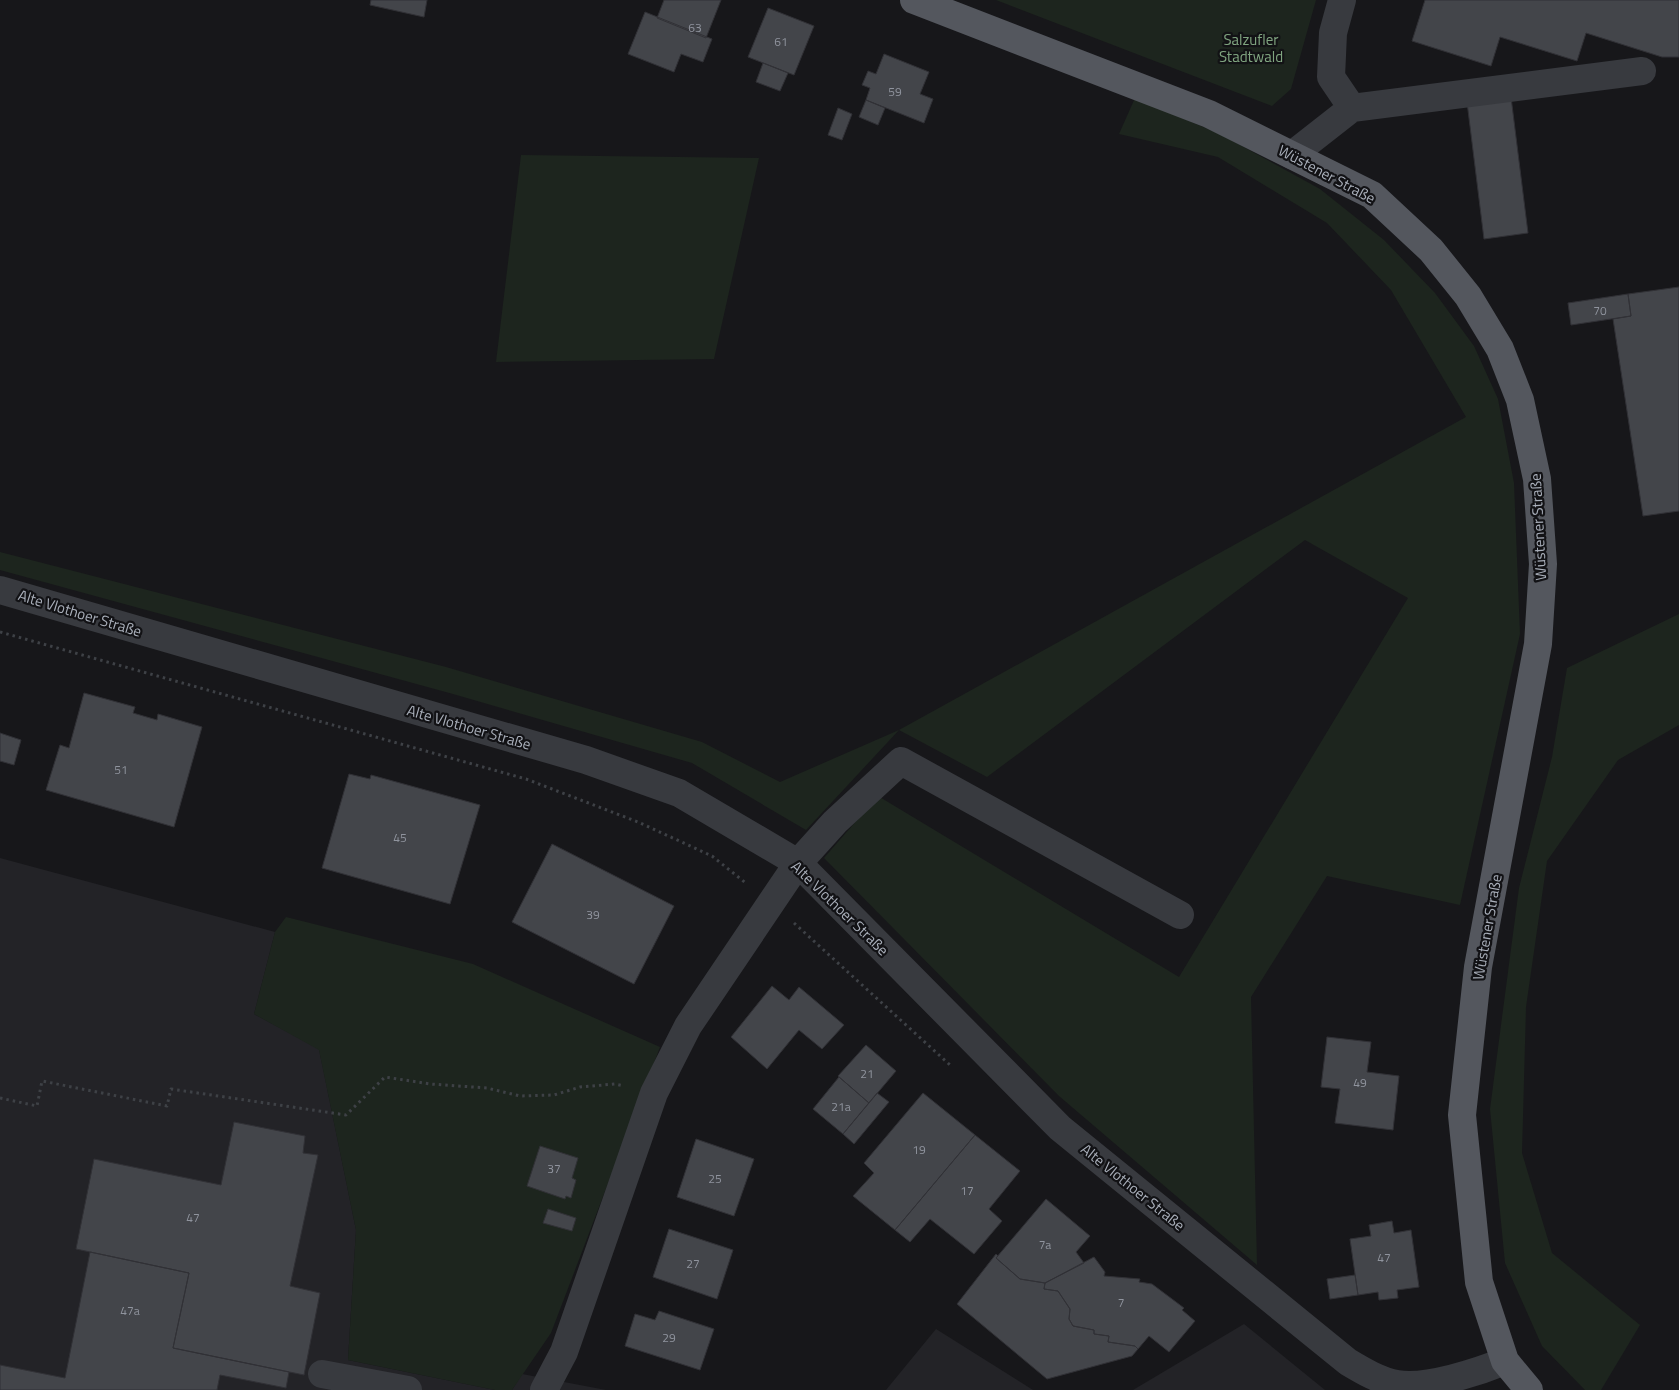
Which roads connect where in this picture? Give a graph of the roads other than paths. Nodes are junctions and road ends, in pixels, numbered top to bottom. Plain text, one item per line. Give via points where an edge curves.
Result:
1 (914, 0) edge
2 (1342, 0) edge
3 (1642, 71) dead end
4 (1352, 108) junction
5 (1292, 155) junction
6 (0, 590) edge
7 (798, 863) junction
8 (1180, 915) dead end
9 (1505, 1361) junction
10 (322, 1374) dead end
11 (1378, 1384) edge
12 (408, 1390) edge
13 (544, 1390) edge
14 (1529, 1390) edge

1 - 5 main road, Wüstener Straße via 1209,114
2 - 4 street via 1333,33 1331,77
3 - 4 street
4 - 5 street
5 - 9 main road, Wüstener Straße via 1372,195 1431,250 1468,296 1500,349 1520,400 1537,479 1543,564 1538,644 1478,967 1462,1114 1479,1282
6 - 7 street, Alte Vlothoer Straße via 586,760 679,793
7 - 8 street via 835,822 901,761
7 - 11 street, Alte Vlothoer Straße via 1060,1128
7 - 13 street via 688,1026 654,1093 564,1352
9 - 11 street, Alte Vlothoer Straße via 1415,1386
9 - 14 main road, Wüstener Straße
10 - 12 street

